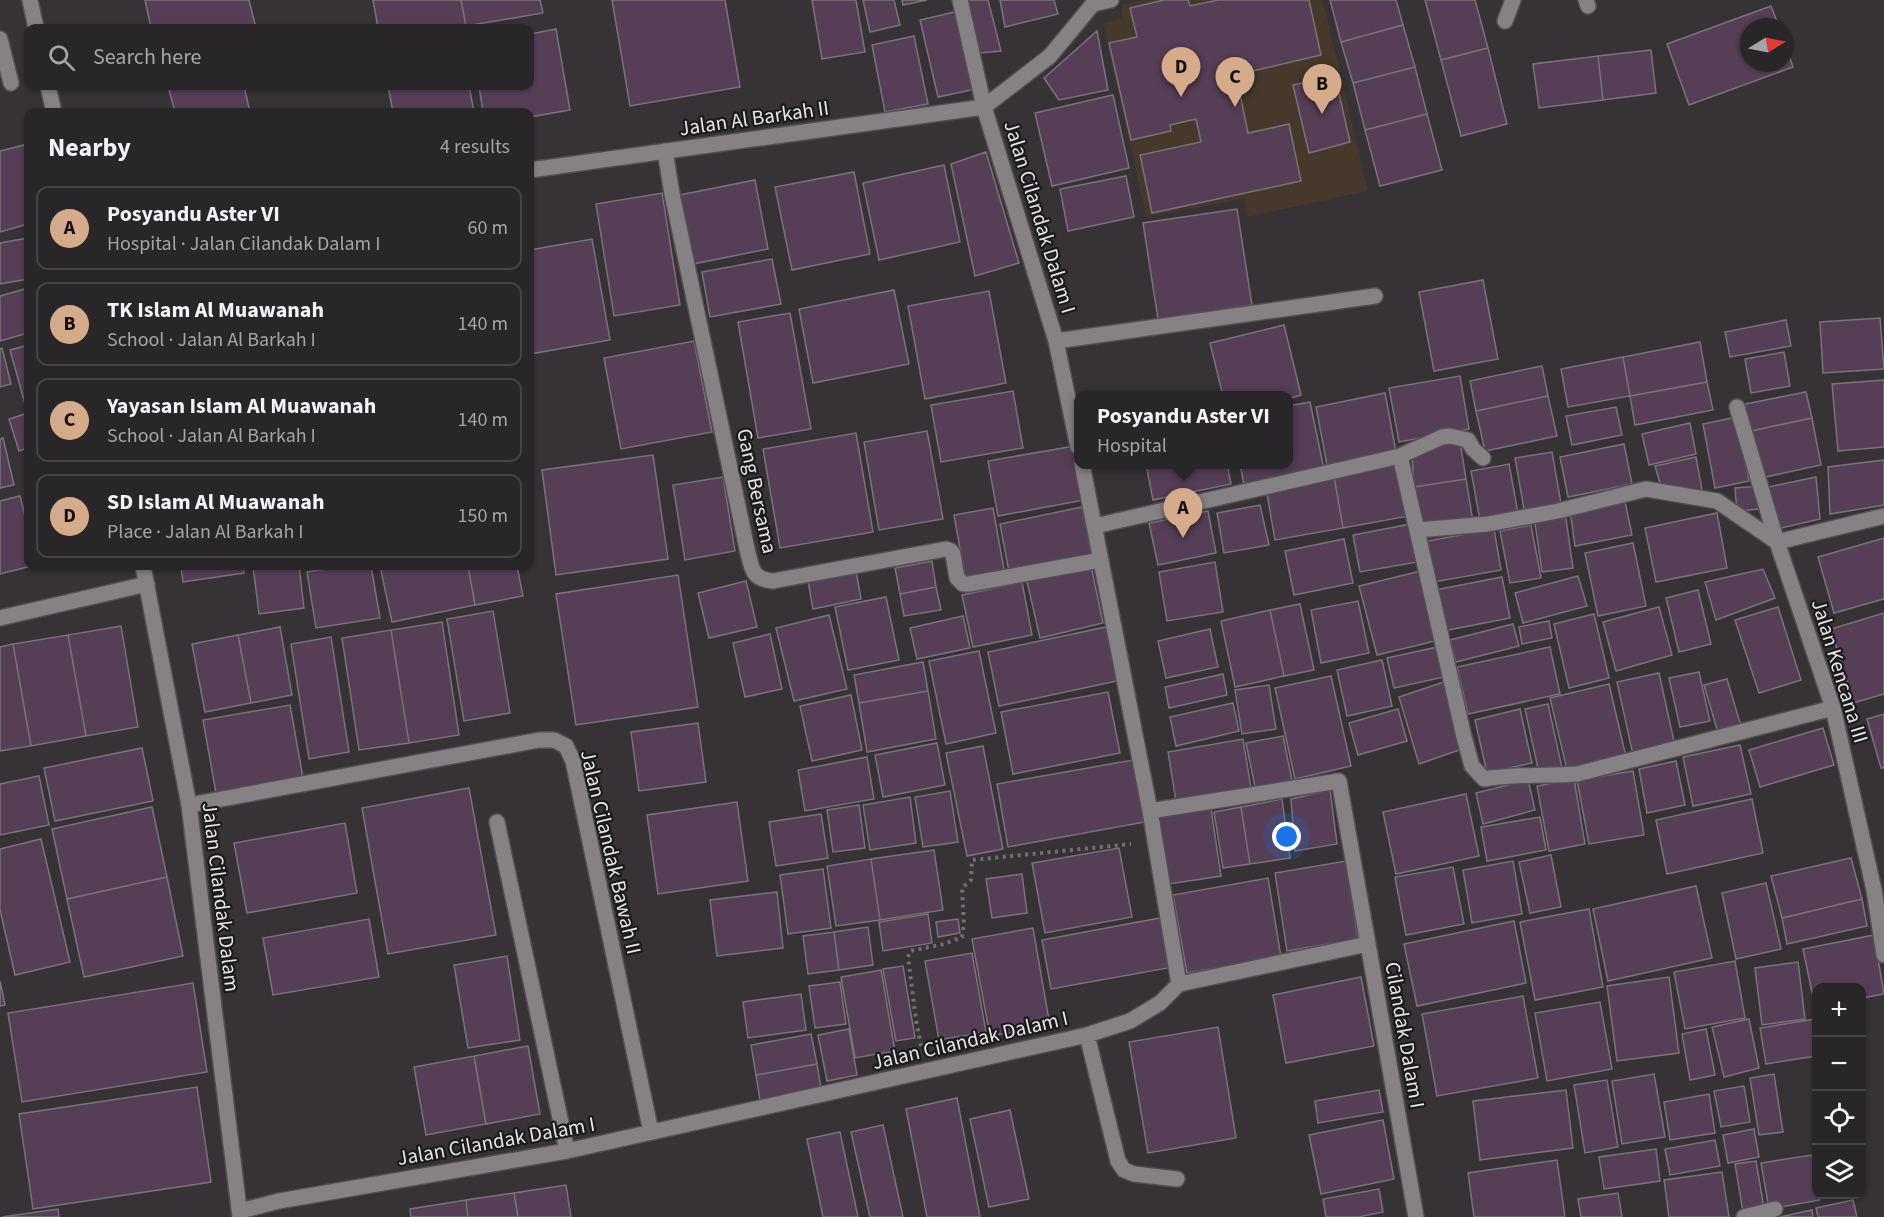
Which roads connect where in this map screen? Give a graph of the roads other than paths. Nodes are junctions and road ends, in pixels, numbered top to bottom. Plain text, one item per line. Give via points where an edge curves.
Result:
1 (30, 0) edge
2 (960, 0) edge
3 (1111, 0) edge
4 (1513, 0) edge
5 (1092, 2) edge
6 (1506, 21) dead end
7 (35, 24) edge
8 (0, 39) edge
9 (11, 83) dead end
10 (49, 90) edge
11 (984, 107) junction
12 (53, 108) edge
13 (665, 152) junction
14 (534, 169) edge
15 (1375, 296) dead end
16 (1056, 341) junction
17 (1737, 406) dead end
18 (1074, 428) edge
19 (1400, 456) junction
20 (1483, 458) dead end
21 (1083, 469) edge
22 (1884, 516) edge
23 (1095, 526) junction
24 (1417, 530) junction
25 (1777, 543) junction
26 (1101, 560) junction
27 (144, 570) edge
28 (147, 584) junction
29 (0, 618) edge
30 (1833, 708) junction
31 (189, 805) junction
32 (1150, 811) junction
33 (497, 822) dead end
34 (1368, 944) junction
35 (1884, 955) edge
36 (1179, 984) junction
37 (1087, 1035) junction
38 (651, 1132) junction
39 (567, 1151) junction
40 (1177, 1179) dead end
41 (1774, 1209) dead end
42 (240, 1214) edge
43 (1416, 1217) edge
44 (1744, 1217) edge

1 - 7 street
2 - 11 street, Jalan Cilandak Dalam I
3 - 5 street
4 - 6 street
5 - 11 street via 1050,56
8 - 9 street
10 - 12 street
11 - 13 street, Jalan Al Barkah II
11 - 16 street, Jalan Cilandak Dalam I
13 - 14 street, Jalan Al Barkah II
13 - 26 street, Gang Bersama via 754,574 761,580 773,581 946,549 953,554 957,578 969,584
15 - 16 street
16 - 18 street, Jalan Cilandak Dalam I
17 - 25 street, Jalan Kencana III
19 - 20 street via 1450,436 1468,440
19 - 23 street
19 - 24 street
21 - 23 street
22 - 25 street
23 - 26 street
24 - 25 street via 1488,524 1646,489 1717,501
24 - 30 street via 1464,737 1472,766 1484,779 1577,774
25 - 30 street, Jalan Kencana III
26 - 32 street
27 - 28 street, Jalan Cilandak Dalam
28 - 29 street
28 - 31 street, Jalan Cilandak Dalam
30 - 35 street, Jalan Kencana III via 1874,890
31 - 38 street, Jalan Cilandak Bawah II via 539,740 554,740 566,746 573,761
31 - 42 street, Jalan Cilandak Dalam
32 - 34 street via 1339,781
32 - 36 street
33 - 39 street
34 - 36 street, Cilandak Dalam I
34 - 43 street, Cilandak Dalam I
36 - 37 street, Jalan Cilandak Dalam I via 1160,1003 1130,1022
37 - 38 street, Jalan Cilandak Dalam I
37 - 40 street via 1118,1161 1124,1170 1134,1174
38 - 39 street, Jalan Cilandak Dalam I
39 - 42 street, Jalan Cilandak Dalam I via 279,1201
41 - 44 street

